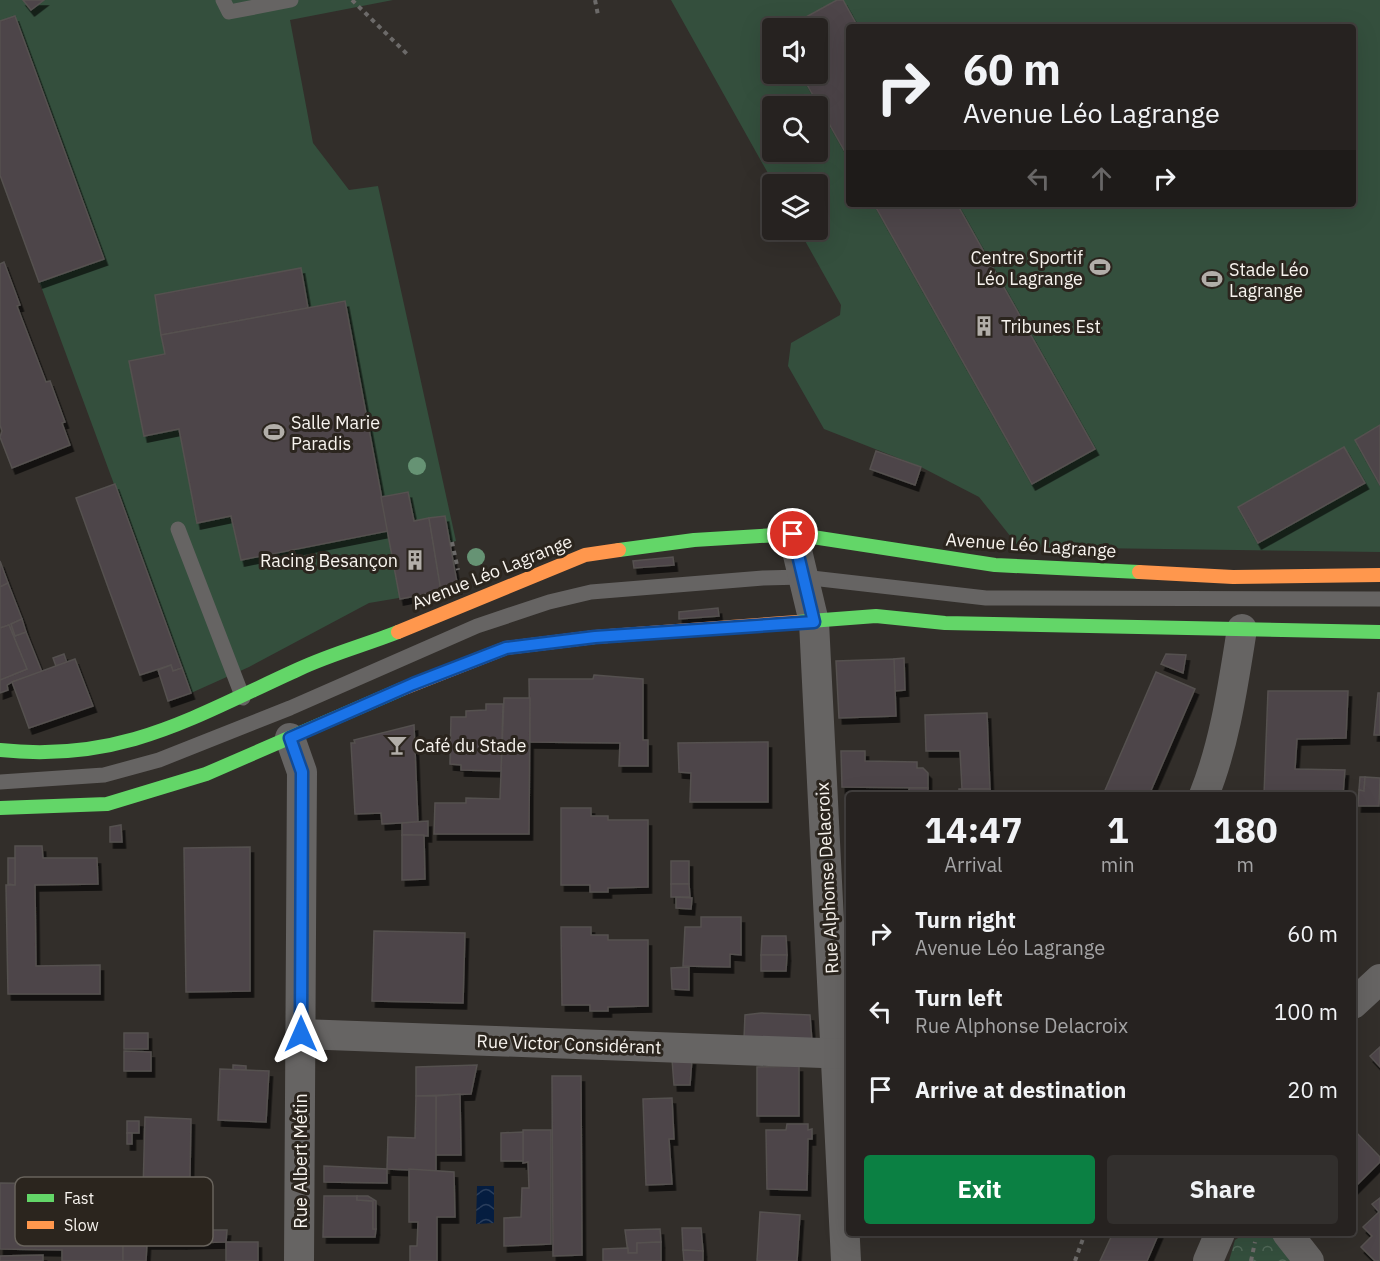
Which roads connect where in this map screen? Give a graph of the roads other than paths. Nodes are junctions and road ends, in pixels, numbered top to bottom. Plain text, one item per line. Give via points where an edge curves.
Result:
1 (223, 0) edge
2 (291, 0) edge
3 (178, 529) dead end
4 (793, 534) junction
5 (1380, 575) edge
6 (803, 577) junction
7 (1380, 599) edge
8 (814, 622) junction
9 (1242, 629) junction
10 (1380, 632) edge
11 (243, 698) junction
12 (290, 738) junction
13 (0, 750) edge
14 (0, 782) edge
15 (1205, 792) edge
16 (0, 808) edge
17 (1380, 979) edge
18 (1356, 1001) edge
19 (301, 1034) junction
20 (843, 1053) edge
21 (1219, 1236) edge
22 (1289, 1236) edge
23 (299, 1261) edge
24 (846, 1261) edge
25 (1208, 1261) edge
26 (1309, 1261) edge

1 - 2 lane via 229,12
3 - 11 lane
4 - 5 main road, Avenue Léo Lagrange via 995,565 1233,577
4 - 6 street, Rue Alphonse Delacroix
4 - 11 main road, Avenue Léo Lagrange via 694,540 585,555 301,668
6 - 7 lane via 986,598
6 - 8 street, Rue Alphonse Delacroix
6 - 14 lane via 591,592 549,602 477,626 159,760 104,775
8 - 9 main road via 876,616 945,623
8 - 12 main road via 595,637 506,648
8 - 20 street, Rue Alphonse Delacroix
9 - 10 main road
9 - 15 street via 1235,679
11 - 13 main road, Avenue Léo Lagrange via 132,741 86,751 37,754
12 - 16 main road via 206,774 107,804
12 - 19 street, Rue Albert Métin via 302,772
17 - 18 street
19 - 20 street, Rue Victor Considérant
19 - 23 street, Rue Albert Métin
20 - 24 street, Rue Alphonse Delacroix
21 - 25 street
22 - 26 street

